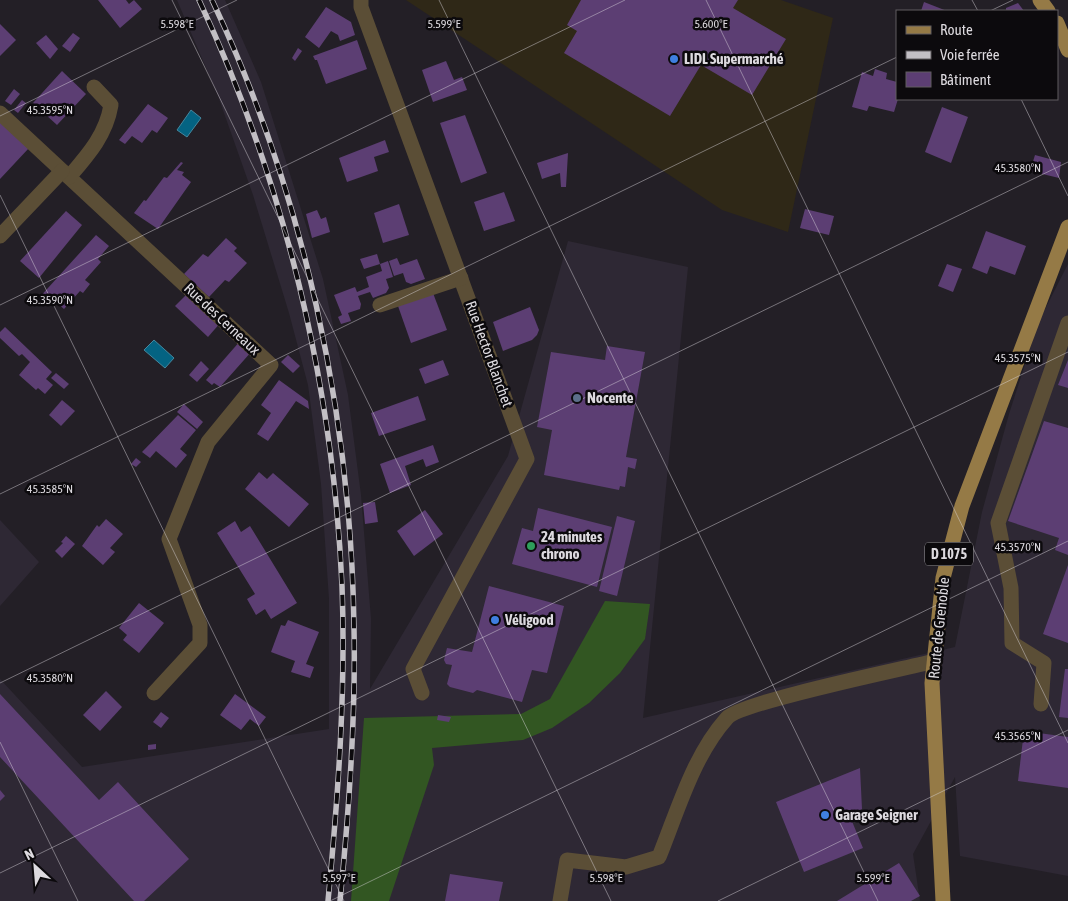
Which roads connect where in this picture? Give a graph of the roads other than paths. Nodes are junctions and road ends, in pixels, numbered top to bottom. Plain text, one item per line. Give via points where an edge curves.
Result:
1 (361, 0) edge
2 (1058, 25) edge
3 (1068, 50) edge
4 (94, 87) dead end
5 (0, 113) edge
6 (65, 174) junction
7 (1068, 227) edge
8 (0, 236) edge
9 (460, 278) junction
10 (380, 305) dead end
11 (1068, 323) edge
12 (934, 661) junction
13 (154, 693) dead end
14 (422, 693) dead end
15 (1041, 704) dead end
16 (560, 901) edge
17 (943, 901) edge

1 - 9 street, Rue Hector Blanchet
2 - 3 main road
4 - 6 street via 111,105 108,121 94,149
5 - 6 street, Rue des Cerneaux
6 - 8 street
6 - 13 street, Rue des Cerneaux via 271,365 208,442 169,539 200,625 200,643
7 - 12 main road, Route de Grenoble / D 1075 via 962,506 943,578
9 - 10 street
9 - 14 street, Rue Hector Blanchet via 528,459 413,670
11 - 15 street via 998,523 1011,588 1012,643 1044,662
12 - 16 street via 759,703 728,716 698,760 659,857 626,867 567,860
12 - 17 main road, Route de Grenoble / D 1075 via 932,683

